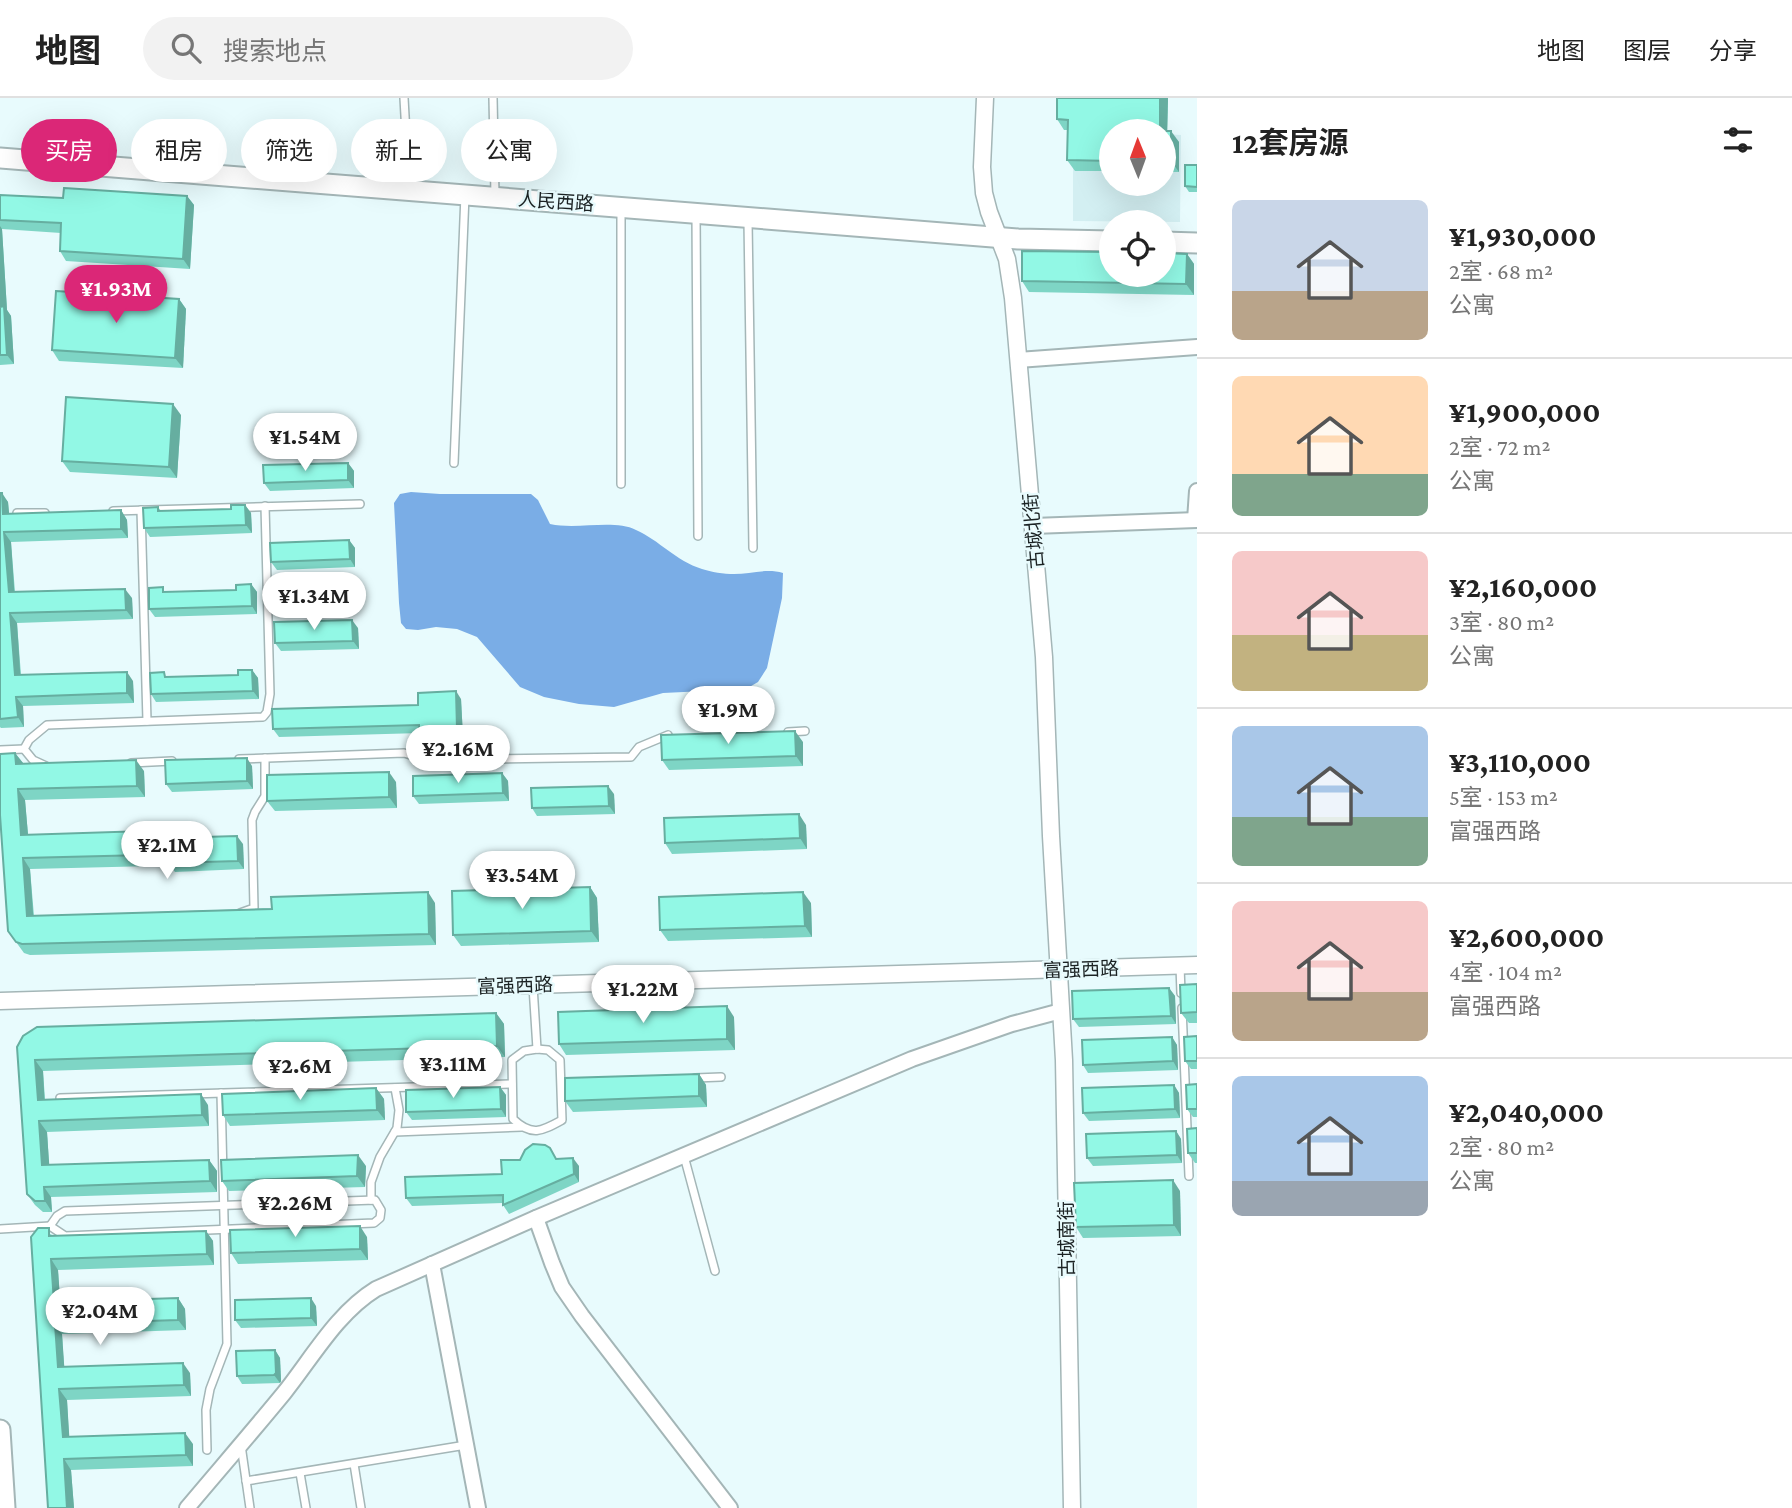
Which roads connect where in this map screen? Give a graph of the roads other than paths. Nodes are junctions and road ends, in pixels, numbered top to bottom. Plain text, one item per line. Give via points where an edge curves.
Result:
1 (404, 98) edge
2 (493, 98) edge
3 (985, 98) edge
4 (0, 158) edge
5 (409, 190) junction
6 (465, 194) junction
7 (495, 197) junction
8 (621, 206) junction
9 (696, 213) junction
10 (748, 217) junction
11 (999, 237) junction
12 (1099, 241) edge
13 (1176, 242) edge
14 (1197, 243) edge
15 (1197, 347) edge
16 (1018, 360) junction
17 (454, 463) dead end
18 (621, 484) dead end
19 (1197, 491) edge
20 (360, 504) dead end
21 (265, 506) junction
22 (141, 510) junction
23 (100, 511) edge
24 (58, 512) edge
25 (17, 513) edge
26 (1196, 520) edge
27 (1033, 526) junction
28 (698, 536) dead end
29 (753, 548) dead end
30 (147, 721) junction
31 (805, 731) dead end
32 (778, 732) edge
33 (682, 735) edge
34 (24, 749) junction
35 (0, 750) edge
36 (265, 758) junction
37 (224, 760) edge
38 (183, 761) edge
39 (128, 763) edge
40 (60, 766) edge
41 (228, 913) edge
42 (1180, 965) junction
43 (1197, 965) edge
44 (1059, 969) junction
45 (533, 985) junction
46 (0, 1001) edge
47 (1061, 1011) junction
48 (537, 1049) junction
49 (721, 1077) dead end
50 (681, 1078) edge
51 (561, 1082) junction
52 (574, 1082) edge
53 (512, 1084) junction
54 (395, 1087) junction
55 (221, 1093) junction
56 (60, 1098) edge
57 (522, 1127) junction
58 (395, 1132) junction
59 (684, 1156) junction
60 (1189, 1176) dead end
61 (371, 1200) junction
62 (224, 1206) junction
63 (536, 1218) junction
64 (50, 1226) junction
65 (0, 1229) edge
66 (225, 1229) junction
67 (432, 1264) junction
68 (715, 1272) dead end
69 (0, 1430) edge
70 (240, 1444) junction
71 (466, 1445) junction
72 (207, 1450) dead end
73 (354, 1464) junction
74 (300, 1472) junction
75 (246, 1481) junction
76 (5, 1508) edge
77 (187, 1508) edge
78 (250, 1508) edge
79 (306, 1508) edge
80 (361, 1508) edge
81 (478, 1508) edge
82 (730, 1508) edge
83 (1072, 1508) edge

1 - 5 lane
2 - 7 lane
3 - 11 street, 古城北街 via 984,193
4 - 5 main road, 人民西路
5 - 6 main road, 人民西路
6 - 7 main road, 人民西路
6 - 17 lane
7 - 8 main road, 人民西路
8 - 9 main road, 人民西路
8 - 18 lane
9 - 10 main road, 人民西路
9 - 28 lane
10 - 11 main road, 人民西路
10 - 29 lane
11 - 12 main road, 人民西路
11 - 16 street, 古城北街 via 1007,259
13 - 14 main road
15 - 16 street
16 - 27 street, 古城北街
19 - 26 street
20 - 21 lane
21 - 22 lane
21 - 30 lane via 267,712 263,717
22 - 23 lane
22 - 30 lane
24 - 25 lane
26 - 27 street
27 - 44 street, 古城北街
30 - 34 lane via 47,725
31 - 32 lane
33 - 36 lane via 653,740 631,757 427,760 404,753
34 - 35 lane
34 - 40 lane via 33,760
36 - 37 lane
36 - 41 lane via 265,796 252,820 254,908
38 - 39 lane
42 - 43 street, 富强西路
42 - 44 street, 富强西路
42 - 60 lane
44 - 45 street, 富强西路
44 - 47 street, 古城南街
45 - 46 street, 富强西路
45 - 48 lane
47 - 59 street via 912,1059
47 - 83 street, 古城南街
48 - 51 lane via 548,1050 560,1060
48 - 53 lane via 512,1060
49 - 50 lane
51 - 52 lane
51 - 57 lane via 562,1120 539,1131
53 - 54 lane
53 - 57 lane via 513,1119
54 - 55 lane
54 - 58 lane via 399,1110
55 - 56 lane
55 - 62 lane
57 - 58 lane
58 - 61 lane via 380,1157
59 - 63 street
59 - 68 lane
61 - 62 lane
61 - 66 lane via 381,1210 374,1223
62 - 64 lane via 65,1211
62 - 66 lane
63 - 67 street
63 - 82 street via 562,1287
64 - 65 lane
64 - 66 lane via 65,1236
66 - 72 lane via 227,1344 206,1410
67 - 70 street via 361,1298
67 - 71 street
69 - 76 main road
70 - 75 lane
70 - 77 street
71 - 73 lane
71 - 81 street
73 - 74 lane
73 - 80 lane
74 - 75 lane
74 - 79 lane
75 - 78 lane

